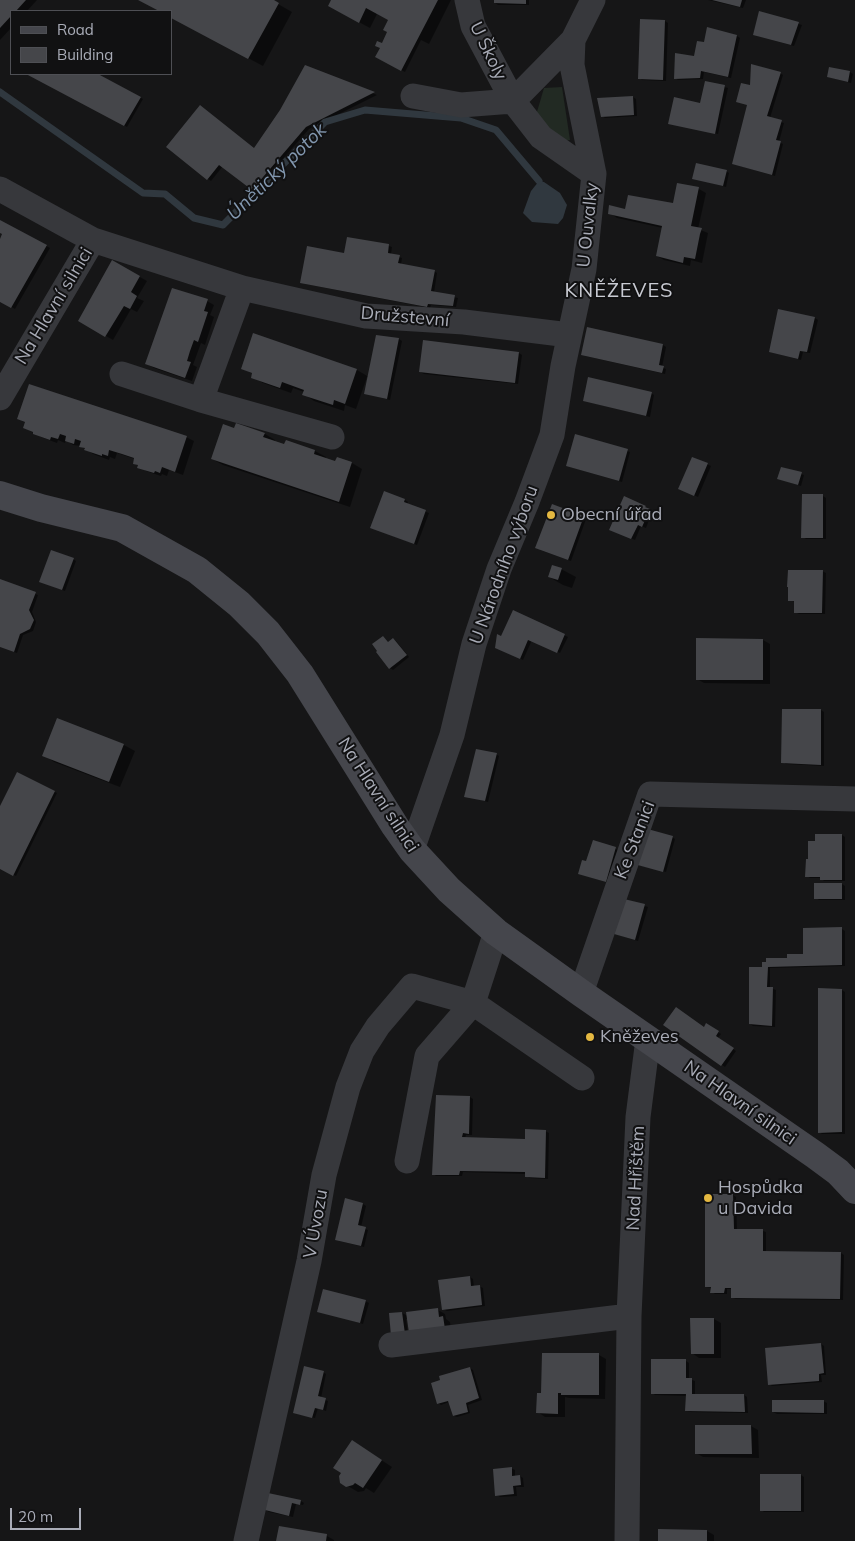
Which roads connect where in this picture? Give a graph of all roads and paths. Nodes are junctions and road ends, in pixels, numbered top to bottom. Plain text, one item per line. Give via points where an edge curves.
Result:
1 (467, 0) edge
2 (593, 0) edge
3 (573, 40) junction
4 (413, 96) dead end
5 (514, 101) junction
6 (594, 174) junction
7 (0, 189) edge
8 (93, 240) junction
9 (242, 288) junction
10 (569, 336) junction
11 (122, 374) dead end
12 (0, 398) edge
13 (201, 400) junction
14 (332, 437) dead end
15 (0, 495) edge
16 (855, 799) edge
17 (412, 850) junction
18 (496, 932) junction
19 (581, 993) junction
20 (473, 1003) junction
21 (648, 1039) junction
22 (582, 1078) dead end
23 (407, 1161) dead end
24 (855, 1190) edge
25 (629, 1316) junction
26 (391, 1346) dead end
27 (246, 1541) edge
28 (627, 1541) edge

1 - 5 street, U Školy via 473,26
2 - 3 street, U Ouvalky
3 - 5 street, U Ouvalky
3 - 6 street, U Ouvalky via 572,65
4 - 5 street via 461,104
5 - 6 street, U Ouvalky via 541,137
6 - 10 street, U Ouvalky via 584,269
7 - 8 street, Družstevní
8 - 9 street, Družstevní
8 - 12 street, Na Hlavní silnici
9 - 10 street, Družstevní via 366,316 464,322
9 - 13 street
10 - 17 street, U Národního výboru via 552,435 499,569 474,644 452,735
11 - 13 street
13 - 14 street
15 - 17 street, Na Hlavní silnici via 122,528 197,570 239,604 268,633 300,674
16 - 19 street, Ke Stanici via 650,794
17 - 18 street, Na Hlavní silnici via 449,890
18 - 19 street, Na Hlavní silnici
18 - 20 street
19 - 21 street, Na Hlavní silnici
20 - 22 street
20 - 23 street via 427,1056
20 - 27 street, V Úvozu via 412,986 378,1026 362,1051 348,1087 324,1176 309,1261
21 - 24 street, Na Hlavní silnici via 815,1155
21 - 25 street, Nad Hřištěm via 638,1117
25 - 26 street
25 - 28 street, Nad Hřištěm

